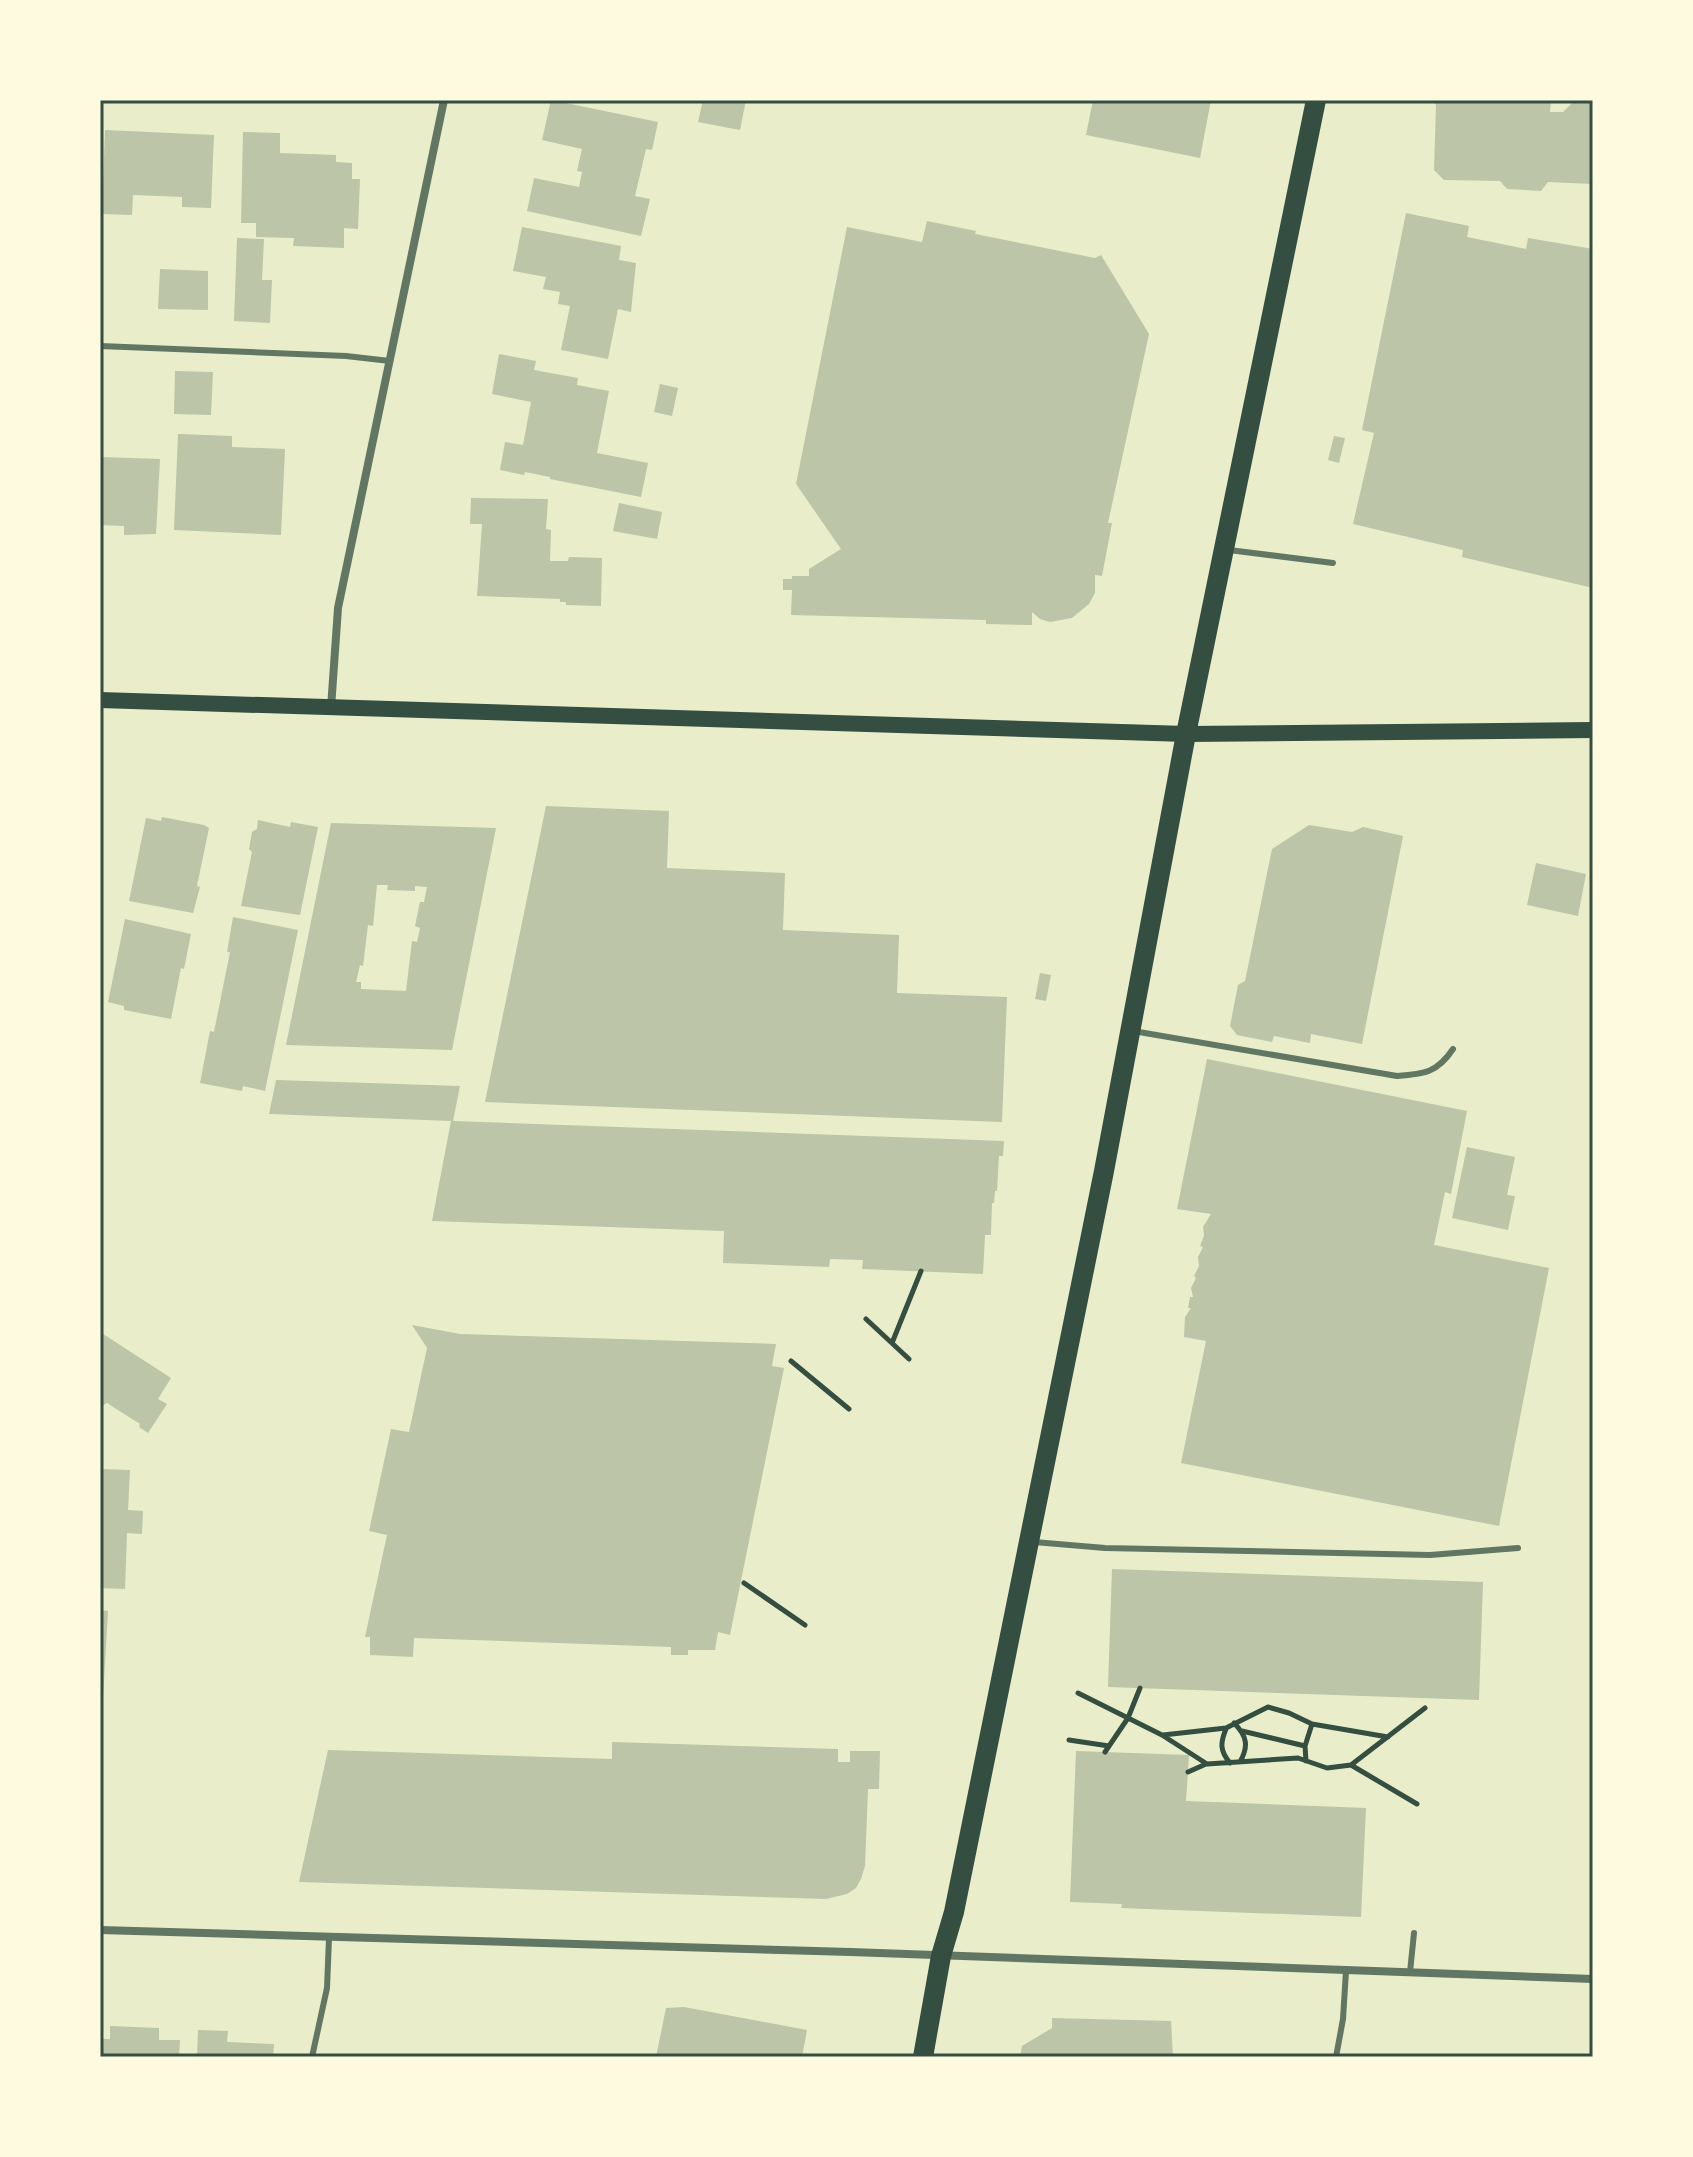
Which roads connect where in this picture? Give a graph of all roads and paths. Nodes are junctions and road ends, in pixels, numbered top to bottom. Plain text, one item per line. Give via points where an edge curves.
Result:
1 (444, 100) edge
2 (1316, 100) edge
3 (100, 346) edge
4 (390, 361) junction
5 (1225, 549) junction
6 (1333, 563) dead end
7 (100, 700) edge
8 (331, 708) junction
9 (1593, 730) edge
10 (1186, 734) junction
11 (1130, 1031) junction
12 (1453, 1049) dead end
13 (921, 1271) dead end
14 (866, 1319) dead end
15 (892, 1343) junction
16 (909, 1359) dead end
17 (791, 1361) dead end
18 (849, 1409) dead end
19 (1027, 1542) junction
20 (1518, 1548) dead end
21 (744, 1583) dead end
22 (805, 1625) dead end
23 (1140, 1688) dead end
24 (1078, 1693) dead end
25 (1425, 1708) dead end
26 (1128, 1718) junction
27 (1234, 1723) junction
28 (1312, 1724) junction
29 (1226, 1728) junction
30 (1242, 1731) junction
31 (1162, 1735) junction
32 (1388, 1737) junction
33 (1069, 1740) dead end
34 (1305, 1746) junction
35 (1306, 1761) junction
36 (1240, 1763) junction
37 (1207, 1764) junction
38 (1231, 1764) junction
39 (1351, 1765) junction
40 (1188, 1772) dead end
41 (1417, 1804) dead end
42 (100, 1930) edge
43 (1414, 1933) dead end
44 (329, 1938) junction
45 (941, 1956) junction
46 (1346, 1971) junction
47 (1410, 1972) junction
48 (1593, 1979) edge
49 (312, 2057) edge
50 (923, 2057) edge
51 (1336, 2057) edge

1 - 4 street
2 - 5 main road
3 - 4 lane
4 - 8 street via 338,608
5 - 6 lane
5 - 10 main road
7 - 8 main road
8 - 10 main road
9 - 10 main road
10 - 11 main road
11 - 12 lane via 1397,1076 1424,1074 1443,1063
11 - 19 main road
13 - 15 path
14 - 15 path
15 - 16 path
17 - 18 path
19 - 20 lane via 1430,1555
19 - 45 main road
21 - 22 path
23 - 26 path
24 - 26 path
25 - 32 path
26 - 31 path
26 - 33 path via 1107,1749
27 - 28 path via 1268,1707
27 - 29 path
27 - 30 path
28 - 32 path
28 - 34 path
29 - 31 path
29 - 38 path via 1222,1754
30 - 34 path
30 - 36 path via 1247,1746
31 - 37 path
32 - 39 path
34 - 35 path
35 - 36 path
35 - 39 path via 1327,1768
36 - 38 path
37 - 38 path
37 - 40 path
39 - 41 path
42 - 44 street
43 - 47 lane
44 - 45 street
44 - 49 lane via 327,1988
45 - 46 street
45 - 50 main road
46 - 47 street
46 - 51 lane
47 - 48 street

